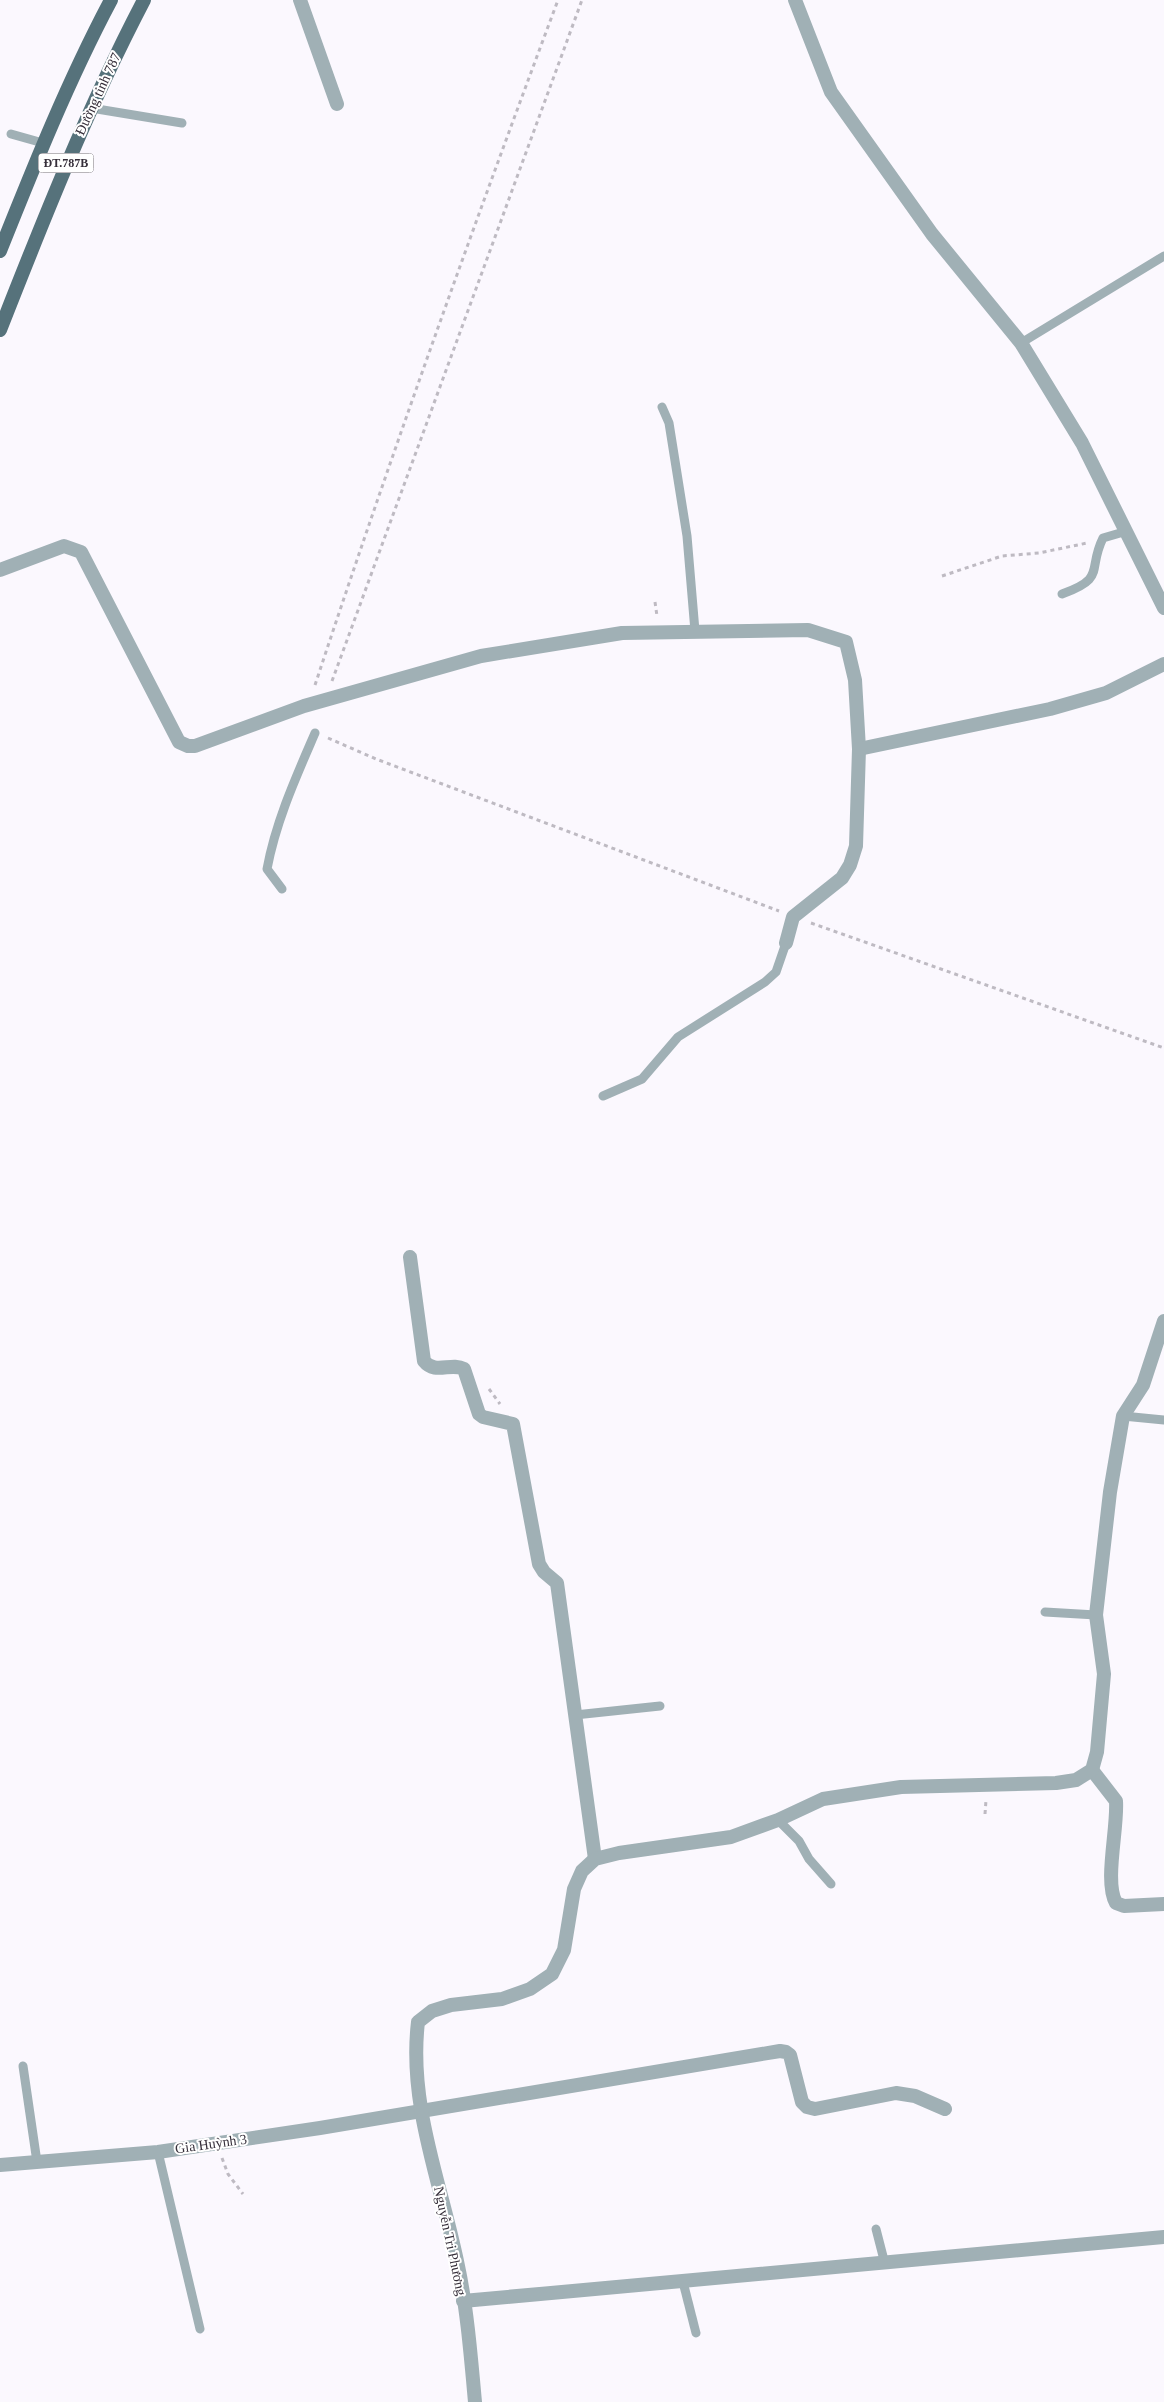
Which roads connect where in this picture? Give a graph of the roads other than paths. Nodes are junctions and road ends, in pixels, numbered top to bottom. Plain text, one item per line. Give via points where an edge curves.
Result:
1 (111, 0) edge
2 (144, 0) edge
3 (300, 0) edge
4 (796, 0) edge
5 (337, 104) dead end
6 (91, 108) junction
7 (182, 123) dead end
8 (11, 134) dead end
9 (43, 143) junction
10 (0, 251) edge
11 (1164, 256) edge
12 (0, 330) edge
13 (1021, 343) junction
14 (662, 407) dead end
15 (1127, 531) junction
16 (0, 570) edge
17 (1062, 594) dead end
18 (1162, 599) edge
19 (695, 631) junction
20 (1164, 664) edge
21 (315, 732) dead end
22 (859, 749) junction
23 (282, 889) dead end
24 (786, 943) joint
25 (603, 1096) dead end
26 (410, 1257) dead end
27 (1164, 1321) edge
28 (1123, 1416) junction
29 (1164, 1420) edge
30 (1045, 1612) dead end
31 (1096, 1615) junction
32 (660, 1706) dead end
33 (575, 1715) junction
34 (1092, 1770) junction
35 (778, 1820) junction
36 (596, 1859) junction
37 (831, 1884) dead end
38 (1164, 1904) edge
39 (23, 2066) dead end
40 (944, 2109) dead end
41 (420, 2111) junction
42 (158, 2152) junction
43 (36, 2162) junction
44 (0, 2165) edge
45 (876, 2229) dead end
46 (1164, 2237) edge
47 (885, 2264) junction
48 (683, 2282) junction
49 (462, 2301) junction
50 (200, 2329) dead end
51 (696, 2333) dead end
52 (474, 2402) edge

1 - 9 main road, ĐT.787B via 86,46
2 - 6 main road, Đường tỉnh 787 / ĐT.787B
3 - 5 street
4 - 13 street via 831,92 932,234
6 - 7 lane
6 - 12 main road, Đường tỉnh 787 / ĐT.787B
8 - 9 lane
9 - 10 main road, ĐT.787B
11 - 13 lane
13 - 15 street via 1082,443
14 - 19 lane via 669,423 687,536
15 - 17 lane via 1103,538 1090,579 1082,587
15 - 18 street
16 - 19 street via 64,546 81,552 179,742 188,746 311,705 481,656 622,633
19 - 22 street via 808,630 846,642 855,680
20 - 22 street via 1106,693
21 - 23 lane via 286,799 271,848 267,869
22 - 24 street via 856,846 850,865 842,878 797,912 789,927
24 - 25 lane via 776,972 765,982 678,1036 642,1079
26 - 33 street via 424,1361 428,1366 437,1368 460,1366 464,1369 479,1414 513,1424 539,1564 557,1583
27 - 28 street via 1143,1385
28 - 29 lane
28 - 31 street via 1110,1492
30 - 31 lane
31 - 34 street via 1104,1674 1097,1752
32 - 33 lane
33 - 36 street
34 - 35 street via 1076,1780 1056,1783 901,1787 823,1799
34 - 38 street via 1116,1801 1112,1897 1124,1906
35 - 36 street via 731,1837
35 - 37 lane via 799,1841
36 - 41 street, Nguyễn Tri Phương via 582,1871 574,1889 564,1950 552,1974 530,1989 502,1999 450,2005 432,2011 418,2022
39 - 43 lane
40 - 41 street, Gia Huỳnh 3 via 915,2096 896,2093 815,2109 808,2107 802,2102 790,2055 780,2051
41 - 42 street, Gia Huỳnh 3
41 - 49 street, Nguyễn Tri Phương via 458,2267
42 - 43 street, Gia Huỳnh 3
42 - 50 lane
43 - 44 street, Gia Huỳnh 3
45 - 47 lane
46 - 47 street
47 - 48 street
48 - 49 street
48 - 51 lane
49 - 52 street, Nguyễn Tri Phương

